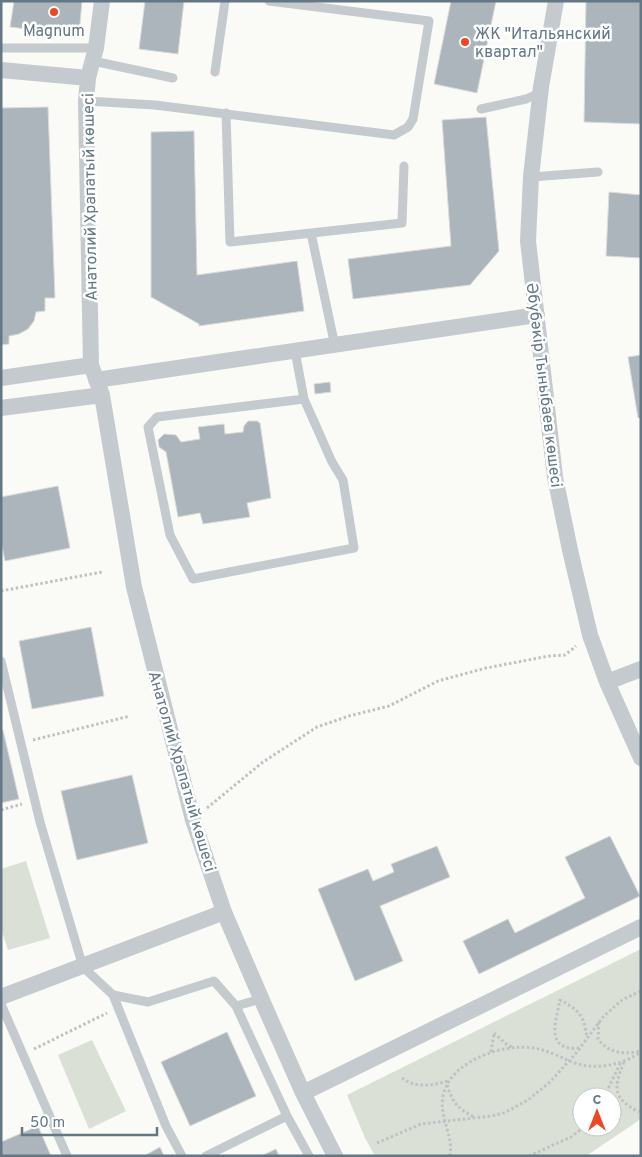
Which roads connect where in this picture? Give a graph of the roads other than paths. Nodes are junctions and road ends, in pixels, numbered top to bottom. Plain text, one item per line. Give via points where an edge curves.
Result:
1 (102, 1) edge
2 (225, 1) edge
3 (269, 1) edge
4 (556, 1) edge
5 (1, 48) edge
6 (95, 55) junction
7 (1, 70) edge
8 (215, 72) dead end
9 (88, 78) junction
10 (173, 78) dead end
11 (541, 87) junction
12 (86, 101) junction
13 (481, 109) dead end
14 (226, 113) junction
15 (404, 166) dead end
16 (598, 172) dead end
17 (531, 177) junction
18 (311, 233) junction
19 (537, 315) junction
20 (336, 346) junction
21 (295, 351) junction
22 (1, 378) edge
23 (96, 380) junction
24 (304, 399) junction
25 (1, 408) edge
26 (1, 661) edge
27 (641, 669) edge
28 (607, 682) junction
29 (641, 758) edge
30 (224, 912) junction
31 (641, 927) edge
32 (83, 966) junction
33 (114, 995) junction
34 (1, 997) edge
35 (261, 999) junction
36 (1, 1004) edge
37 (236, 1006) junction
38 (304, 1093) junction
39 (287, 1116) junction
40 (67, 1156) edge
41 (182, 1156) edge
42 (206, 1156) edge
43 (309, 1156) edge
44 (335, 1156) edge

1 - 6 street, Анатолий Храпатый көшесі
2 - 8 lane
3 - 14 lane via 429,21 413,119 408,127 394,135
4 - 11 street, Әбубәкір Тыныбаев көшесі
5 - 6 lane
6 - 9 street, Анатолий Храпатый көшесі
6 - 10 lane
7 - 9 street
9 - 12 street, Анатолий Храпатый көшесі
11 - 13 lane via 526,99
11 - 17 street, Әбубәкір Тыныбаев көшесі
12 - 14 lane
12 - 23 street, Анатолий Храпатый көшесі
14 - 18 lane via 230,242
15 - 18 lane via 402,223
16 - 17 lane
17 - 19 street, Әбубәкір Тыныбаев көшесі via 528,241
18 - 20 lane
19 - 20 street
19 - 28 street, Әбубәкір Тыныбаев көшесі via 555,478 590,635
20 - 21 street
21 - 23 street
21 - 24 lane
22 - 23 street
23 - 25 street
23 - 30 street, Анатолий Храпатый көшесі via 134,587 193,820
24 - 24 lane via 343,480 354,548 193,579 170,535 148,427 157,417
26 - 32 lane via 35,801
27 - 28 street
28 - 29 street, Әбубәкір Тыныбаев көшесі
30 - 32 street
30 - 35 street, Анатолий Храпатый көшесі
31 - 38 street
32 - 33 lane
32 - 34 street
33 - 37 lane via 148,1002 214,981
33 - 41 lane via 166,1126
35 - 37 lane
35 - 38 street, Анатолий Храпатый көшесі
36 - 40 lane
37 - 39 lane
38 - 44 street, Анатолий Храпатый көшесі
39 - 42 lane
39 - 43 lane

